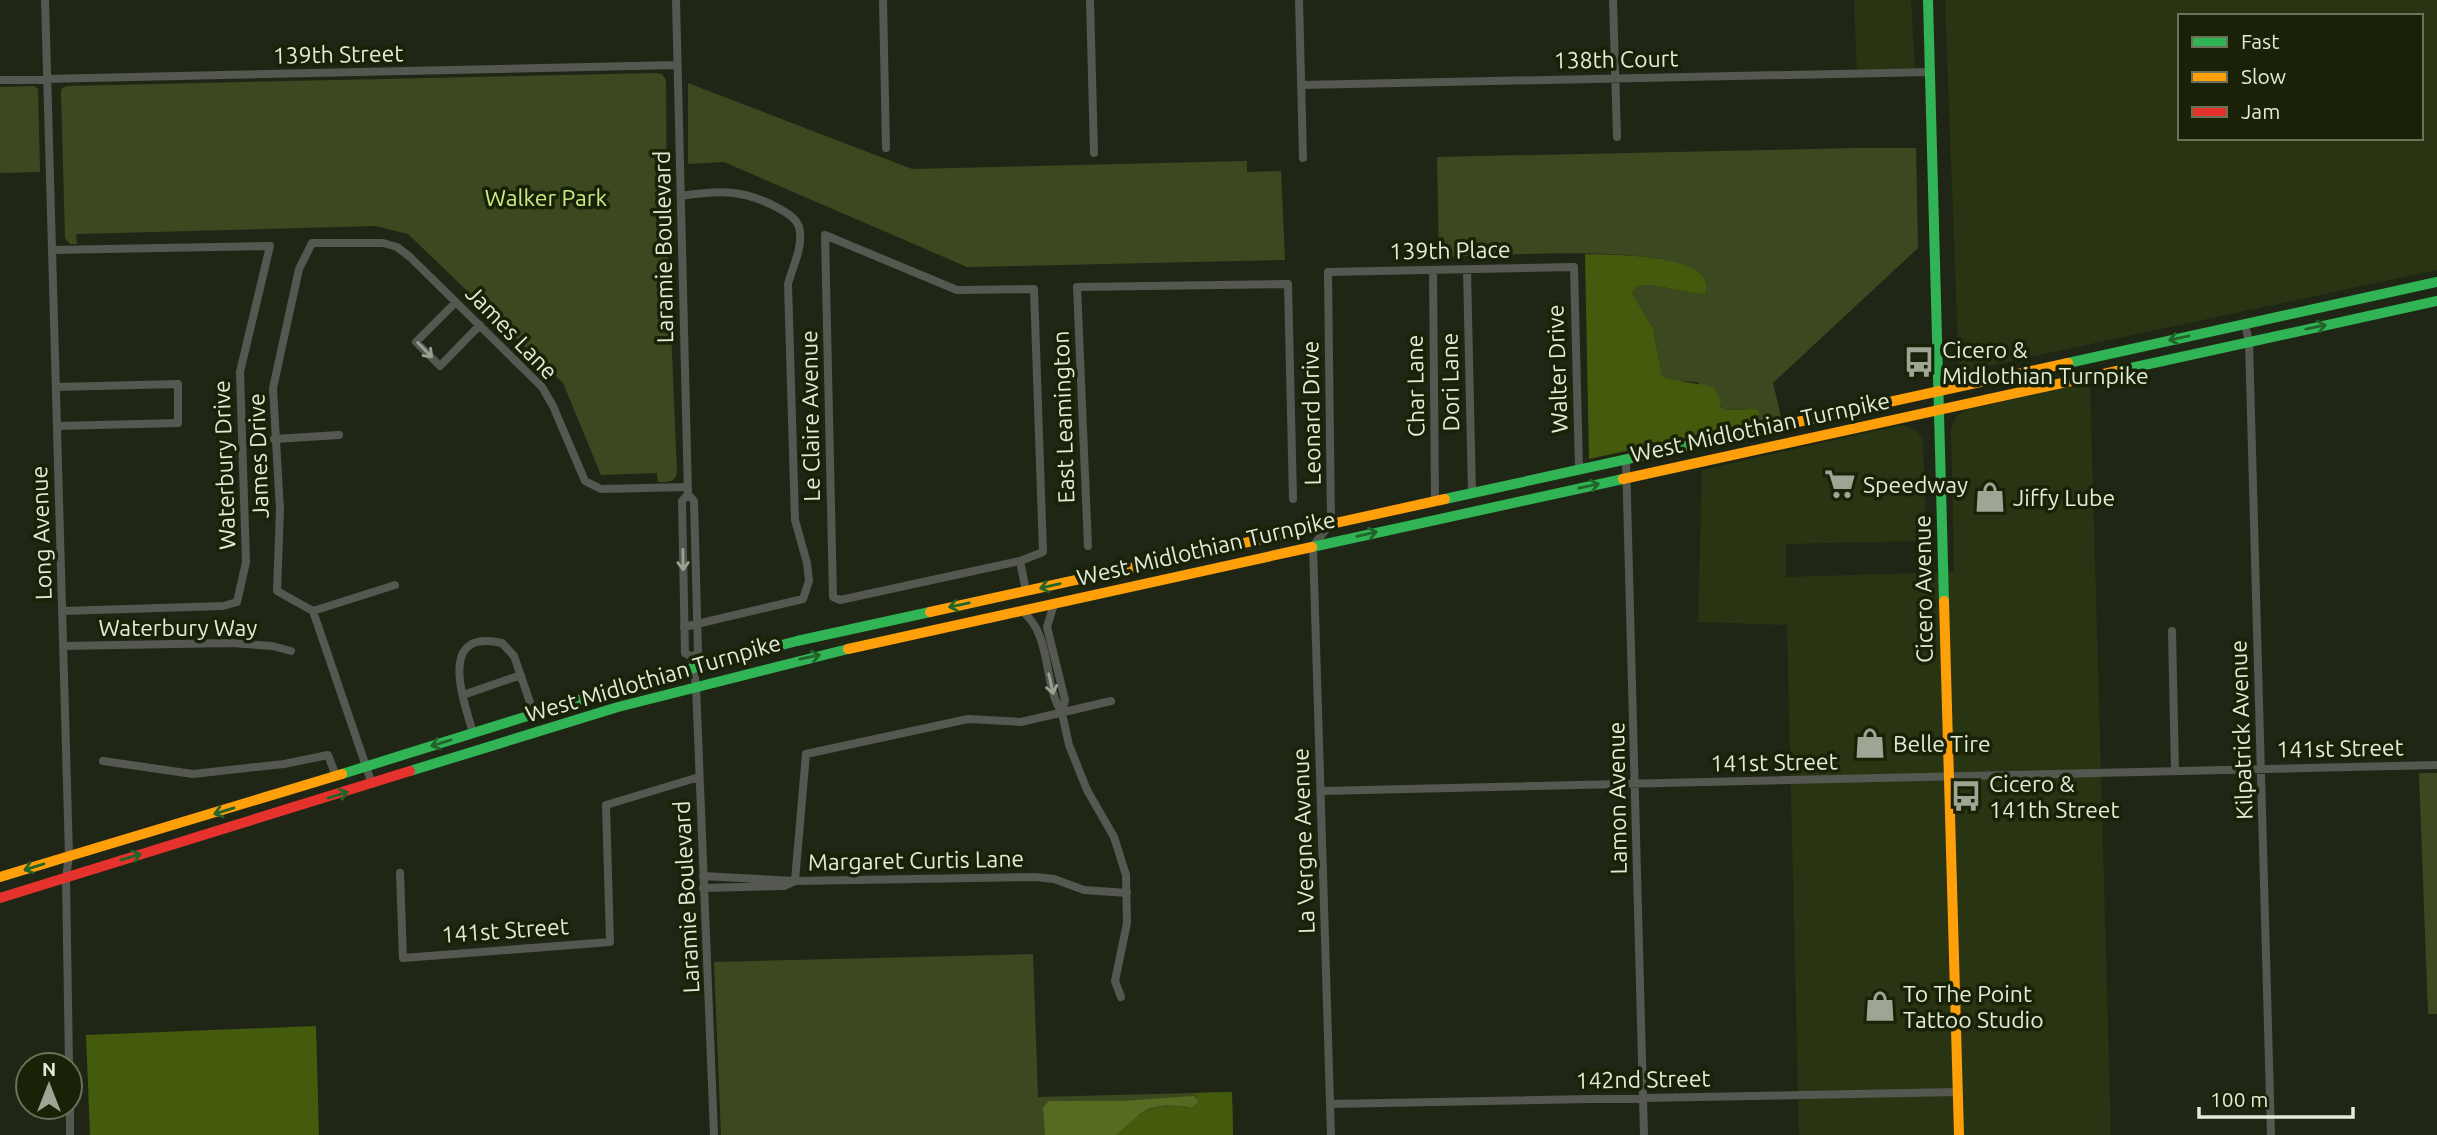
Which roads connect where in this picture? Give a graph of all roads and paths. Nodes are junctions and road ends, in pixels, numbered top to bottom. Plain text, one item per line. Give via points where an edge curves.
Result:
1 (45, 0) edge
2 (676, 0) edge
3 (883, 0) edge
4 (1090, 0) edge
5 (1299, 0) edge
6 (1614, 0) edge
7 (1928, 0) edge
8 (677, 65) junction
9 (1931, 72) junction
10 (1615, 78) junction
11 (47, 79) junction
12 (0, 80) edge
13 (1301, 85) junction
14 (1618, 137) dead end
15 (886, 148) dead end
16 (1094, 153) dead end
17 (1303, 158) dead end
18 (681, 196) junction
19 (312, 243) joint
20 (52, 250) junction
21 (1574, 267) joint
22 (1433, 270) junction
23 (1467, 270) junction
24 (1328, 272) joint
25 (2437, 282) edge
26 (2437, 301) edge
27 (456, 302) junction
28 (2245, 324) junction
29 (480, 325) junction
30 (2249, 342) junction
31 (56, 387) junction
32 (1940, 390) junction
33 (1940, 409) junction
34 (57, 426) junction
35 (339, 435) dead end
36 (274, 439) junction
37 (1626, 460) junction
38 (1579, 469) junction
39 (1628, 478) junction
40 (688, 490) junction
41 (1472, 493) junction
42 (1293, 499) dead end
43 (1435, 501) junction
44 (1331, 523) junction
45 (1088, 546) dead end
46 (1313, 546) junction
47 (1020, 561) junction
48 (394, 585) dead end
49 (1026, 591) junction
50 (1054, 604) junction
51 (1037, 607) junction
52 (62, 611) junction
53 (313, 611) junction
54 (1022, 611) junction
55 (696, 624) junction
56 (684, 627) junction
57 (2172, 631) dead end
58 (63, 646) junction
59 (291, 651) dead end
60 (693, 662) junction
61 (521, 676) junction
62 (696, 686) junction
63 (463, 695) junction
64 (1111, 701) dead end
65 (1062, 713) junction
66 (534, 714) junction
67 (473, 733) junction
68 (103, 761) dead end
69 (2437, 765) edge
70 (366, 766) junction
71 (2261, 769) junction
72 (2175, 771) junction
73 (336, 776) junction
74 (699, 777) junction
75 (1949, 777) junction
76 (372, 784) junction
77 (1636, 785) junction
78 (1321, 791) junction
79 (69, 856) junction
80 (400, 873) dead end
81 (703, 876) junction
82 (0, 877) edge
83 (66, 878) junction
84 (795, 881) junction
85 (703, 888) junction
86 (1128, 893) junction
87 (0, 898) edge
88 (1121, 997) dead end
89 (69, 1051) edge
90 (1958, 1092) junction
91 (1643, 1098) junction
92 (1330, 1104) junction
93 (714, 1135) edge
94 (1331, 1135) edge
95 (1644, 1135) edge
96 (1959, 1135) edge
97 (2271, 1135) edge

1 - 11 street, Long Avenue
2 - 8 street, Laramie Boulevard
3 - 15 street
4 - 16 street
5 - 13 street
6 - 10 street
7 - 9 main road, Cicero Avenue
8 - 11 street, 139th Street
8 - 18 street, Laramie Boulevard
9 - 10 street, 138th Court
9 - 32 main road, Cicero Avenue
10 - 13 street, 138th Court
10 - 14 street
11 - 12 street, 139th Street
11 - 20 street, Long Avenue
13 - 17 street
18 - 40 street, Laramie Boulevard
18 - 55 street via 738,192 792,216 800,232 799,252 788,284 795,520 807,563 807,593 803,599
19 - 27 street, James Lane via 397,247
19 - 36 street, James Drive via 299,269 273,388
20 - 31 street, Long Avenue
20 - 52 street, Waterbury Drive via 270,246 240,372 246,562 237,602
21 - 23 street, 139th Place
21 - 38 street, Walter Drive
22 - 23 street, 139th Place
22 - 24 street, 139th Place
22 - 43 street, Char Lane
23 - 41 street, Dori Lane
24 - 44 street, Leonard Drive
25 - 28 main road, West Midlothian Turnpike
30 -> 26 main road, West Midlothian Turnpike
27 - 29 street, James Lane
27 -> 29 street via 416,342 440,366
28 - 30 street, Kilpatrick Avenue
28 -> 32 main road, West Midlothian Turnpike
29 - 40 street, James Lane via 542,387 585,481 601,489
30 - 33 main road, West Midlothian Turnpike
30 - 71 street, Kilpatrick Avenue
31 - 34 street, Long Avenue
31 - 34 street via 178,384 178,423
32 - 33 main road, Cicero Avenue
32 - 37 main road, West Midlothian Turnpike
33 - 39 main road, West Midlothian Turnpike
33 - 75 main road, Cicero Avenue
34 - 52 street, Long Avenue
35 - 36 street
36 - 53 street, James Drive via 280,510 277,590
37 - 38 main road, West Midlothian Turnpike
37 - 39 street, Lamon Avenue
38 - 41 main road, West Midlothian Turnpike
46 -> 39 main road, West Midlothian Turnpike
39 - 77 street, Lamon Avenue
40 - 55 street, Laramie Boulevard via 694,501
40 -> 56 street, Laramie Boulevard via 682,501
41 - 43 main road, West Midlothian Turnpike
42 - 45 street, East Leamington via 1288,284 1077,287
43 - 44 main road, West Midlothian Turnpike
44 - 46 street
44 -> 49 main road, West Midlothian Turnpike
46 - 50 main road, West Midlothian Turnpike
46 - 78 street, La Vergne Avenue
47 - 47 street, Le Claire Avenue via 1043,552 1034,289 957,290 825,235 833,597 840,600
47 - 49 street
48 - 53 street
49 - 51 main road
49 -> 60 main road, West Midlothian Turnpike
50 - 51 main road, West Midlothian Turnpike
50 - 65 street via 1047,627 1065,701
51 - 54 main road, West Midlothian Turnpike
52 - 58 street, Long Avenue
53 - 70 street
62 -> 54 main road, West Midlothian Turnpike
54 -> 65 street via 1039,632 1055,702
55 - 56 street
55 - 60 street, Laramie Boulevard via 698,652
56 - 60 street, Laramie Boulevard via 685,653
57 - 72 street
58 - 59 street, Waterbury Way via 232,643
58 - 79 street, Long Avenue
60 - 62 street, Laramie Boulevard
60 - 66 main road, West Midlothian Turnpike
61 - 63 street
61 - 63 street via 508,648 482,641 460,657
61 - 66 street
62 - 74 street, Laramie Boulevard
62 - 76 main road, West Midlothian Turnpike
63 - 67 street
64 - 65 street
65 - 84 street via 1013,723 968,719 806,754
65 - 86 street via 1078,771 1122,856
66 - 67 main road, West Midlothian Turnpike
67 -> 70 main road, West Midlothian Turnpike
68 - 73 street via 193,774 328,755
69 - 71 street, 141st Street
70 - 73 main road, West Midlothian Turnpike
70 - 76 street
71 - 72 street, 141st Street
71 - 97 street, Kilpatrick Avenue
72 - 75 street, 141st Street
73 -> 79 main road, West Midlothian Turnpike
74 - 80 street, 141st Street via 606,805 610,942 403,958
74 - 81 street, Laramie Boulevard
75 - 77 street, 141st Street
75 - 90 main road, Cicero Avenue
83 -> 76 main road, West Midlothian Turnpike
77 - 78 street, 141st Street
77 - 91 street, Lamon Avenue
78 - 92 street, La Vergne Avenue
79 -> 82 main road, West Midlothian Turnpike
79 - 83 street, Long Avenue
81 - 84 street, Margaret Curtis Lane
81 - 85 street, Laramie Boulevard
83 - 87 main road, West Midlothian Turnpike
83 - 89 street, Long Avenue
84 - 85 street via 784,886
84 - 86 street, Margaret Curtis Lane via 1017,876 1046,878 1097,892
85 - 93 street, Laramie Boulevard
86 - 88 street via 1115,981
90 - 91 street, 142nd Street
90 - 96 main road, Cicero Avenue
91 - 92 street, 142nd Street
91 - 95 street, Lamon Avenue
92 - 94 street, La Vergne Avenue

